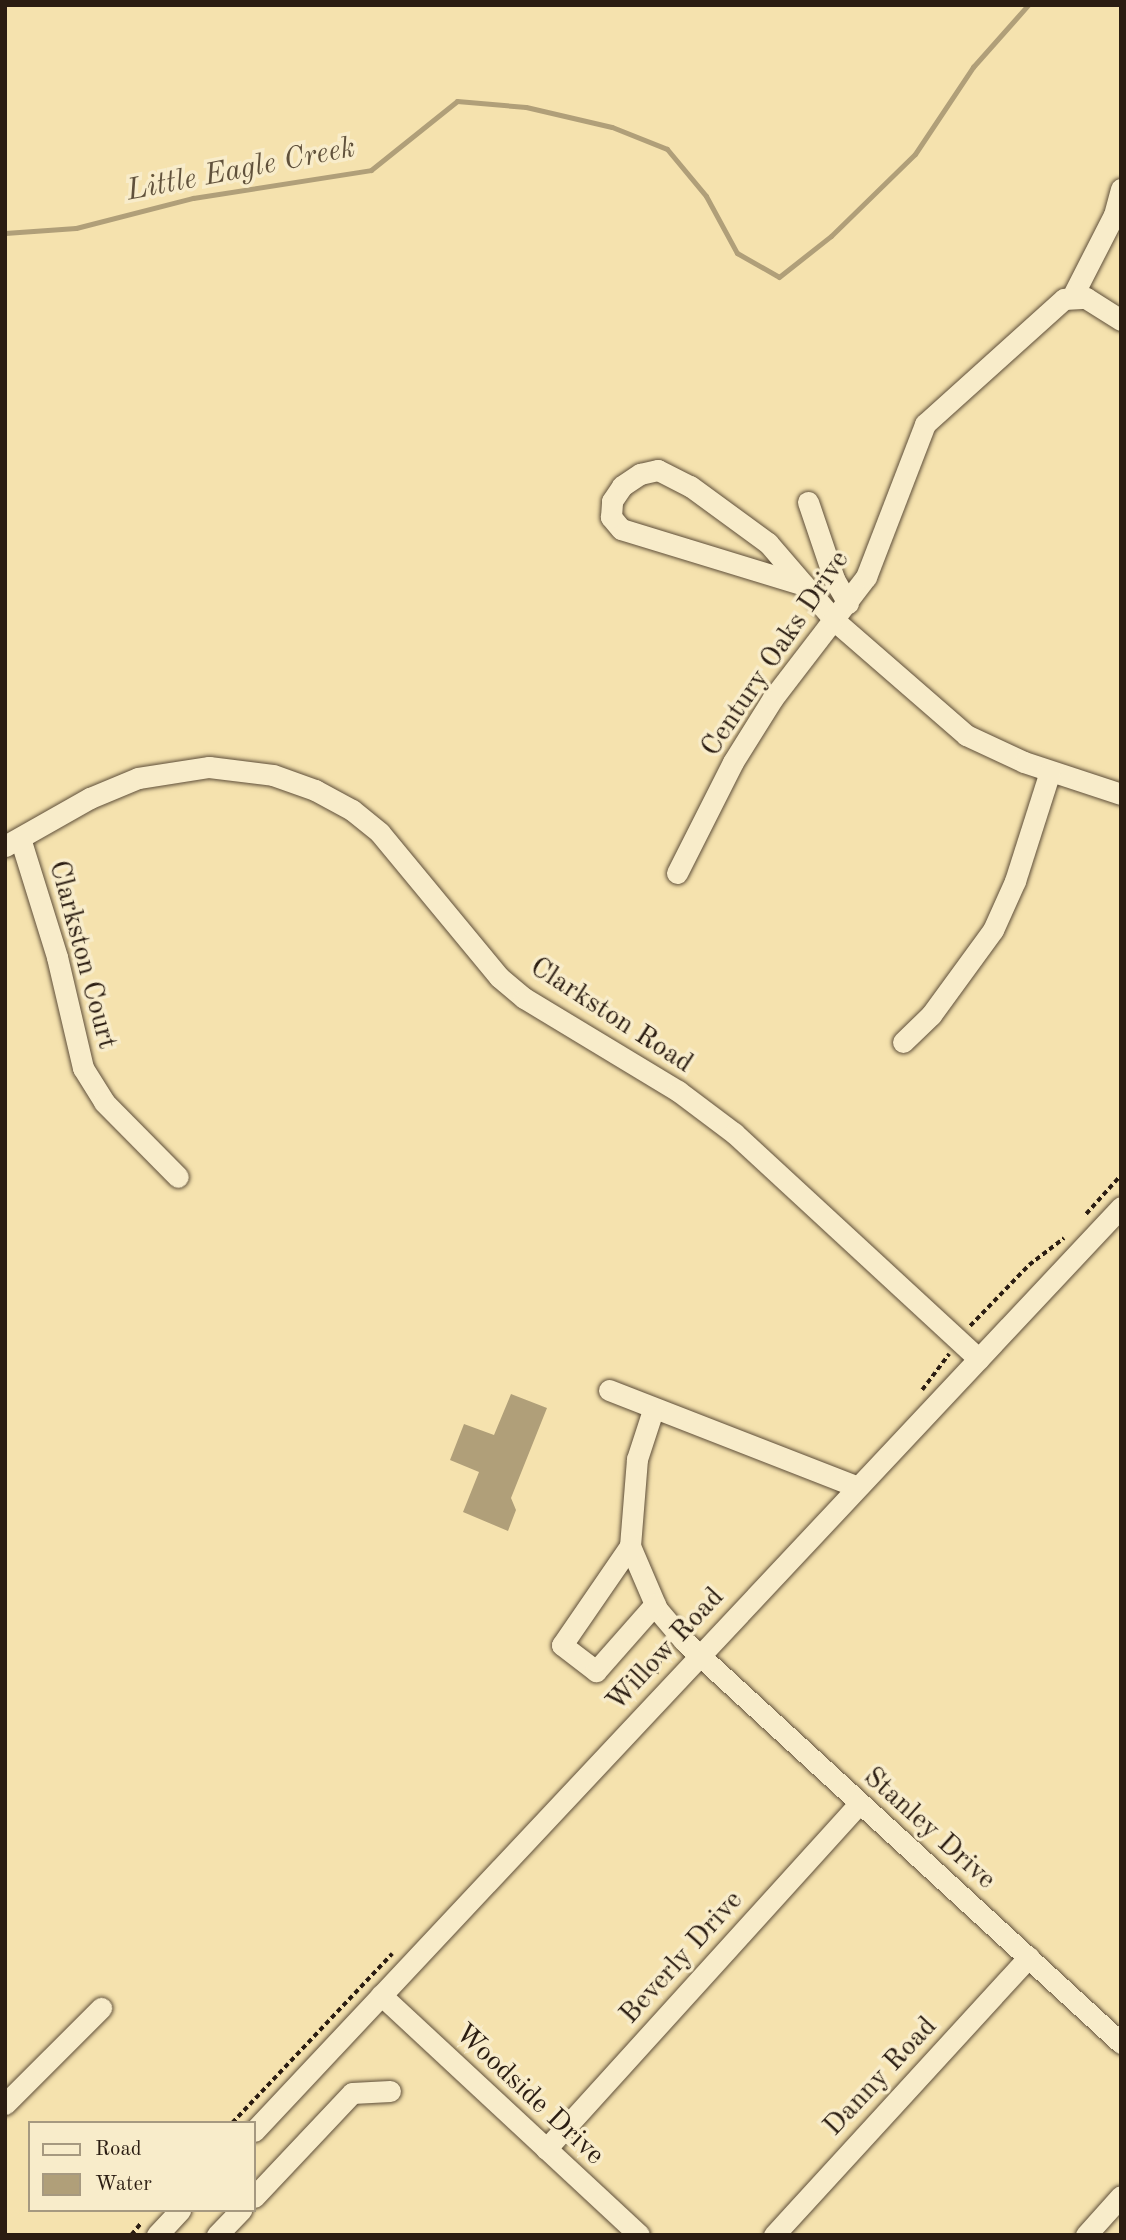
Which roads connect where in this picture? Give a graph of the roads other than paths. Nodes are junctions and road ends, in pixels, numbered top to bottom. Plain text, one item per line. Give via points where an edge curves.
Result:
1 (1121, 189) edge
2 (1079, 296) junction
3 (1121, 320) edge
4 (808, 502) dead end
5 (804, 586) junction
6 (848, 603) junction
7 (835, 621) junction
8 (1050, 771) junction
9 (1121, 794) edge
10 (13, 842) edge
11 (677, 873) dead end
12 (903, 1042) dead end
13 (178, 1177) dead end
14 (1121, 1207) edge
15 (979, 1359) junction
16 (609, 1390) dead end
17 (653, 1410) junction
18 (855, 1486) junction
19 (630, 1546) junction
20 (655, 1604) junction
21 (700, 1656) junction
22 (859, 1804) junction
23 (1029, 1957) junction
24 (381, 1995) junction
25 (101, 2008) dead end
26 (1121, 2043) edge
27 (390, 2091) dead end
28 (5, 2104) edge
29 (256, 2130) edge
30 (546, 2149) junction
31 (256, 2195) edge
32 (1121, 2196) edge
33 (178, 2212) edge
34 (239, 2212) edge
35 (157, 2235) edge
36 (217, 2235) edge
37 (639, 2235) edge
38 (774, 2235) edge
39 (1086, 2235) edge

1 - 2 street
2 - 3 street
2 - 6 street, Century Oaks Drive via 1038,319 925,424 911,452 885,537
4 - 6 street via 834,579
5 - 5 street via 768,543 690,486 658,470 640,474 622,486 612,501 611,517 621,529
5 - 7 street
6 - 7 street, Century Oaks Drive
7 - 8 street via 966,735
7 - 11 street, Century Oaks Drive via 773,698 733,762
8 - 9 street
8 - 12 street via 1015,881 993,930 931,1015
10 - 13 street, Clarkston Court via 57,957 83,1068 104,1102
10 - 15 street, Clarkston Road via 114,786 209,767 273,775 352,810 401,855 499,977 524,998 678,1091 734,1133
14 - 15 street, Willow Road
15 - 18 street, Willow Road
16 - 17 street
17 - 18 street
17 - 19 street via 636,1459
18 - 21 street, Willow Road
19 - 20 street, Stanley Drive
19 - 20 street via 562,1645 596,1671
20 - 21 street, Stanley Drive
21 - 22 street, Stanley Drive
21 - 24 street, Willow Road
22 - 23 street, Stanley Drive
22 - 30 street, Beverly Drive
23 - 26 street, Stanley Drive
23 - 38 street, Danny Road
24 - 29 street, Willow Road
24 - 30 street, Woodside Drive
25 - 28 street
27 - 31 street via 352,2093
30 - 37 street, Woodside Drive
32 - 39 street
33 - 35 street
34 - 36 street

